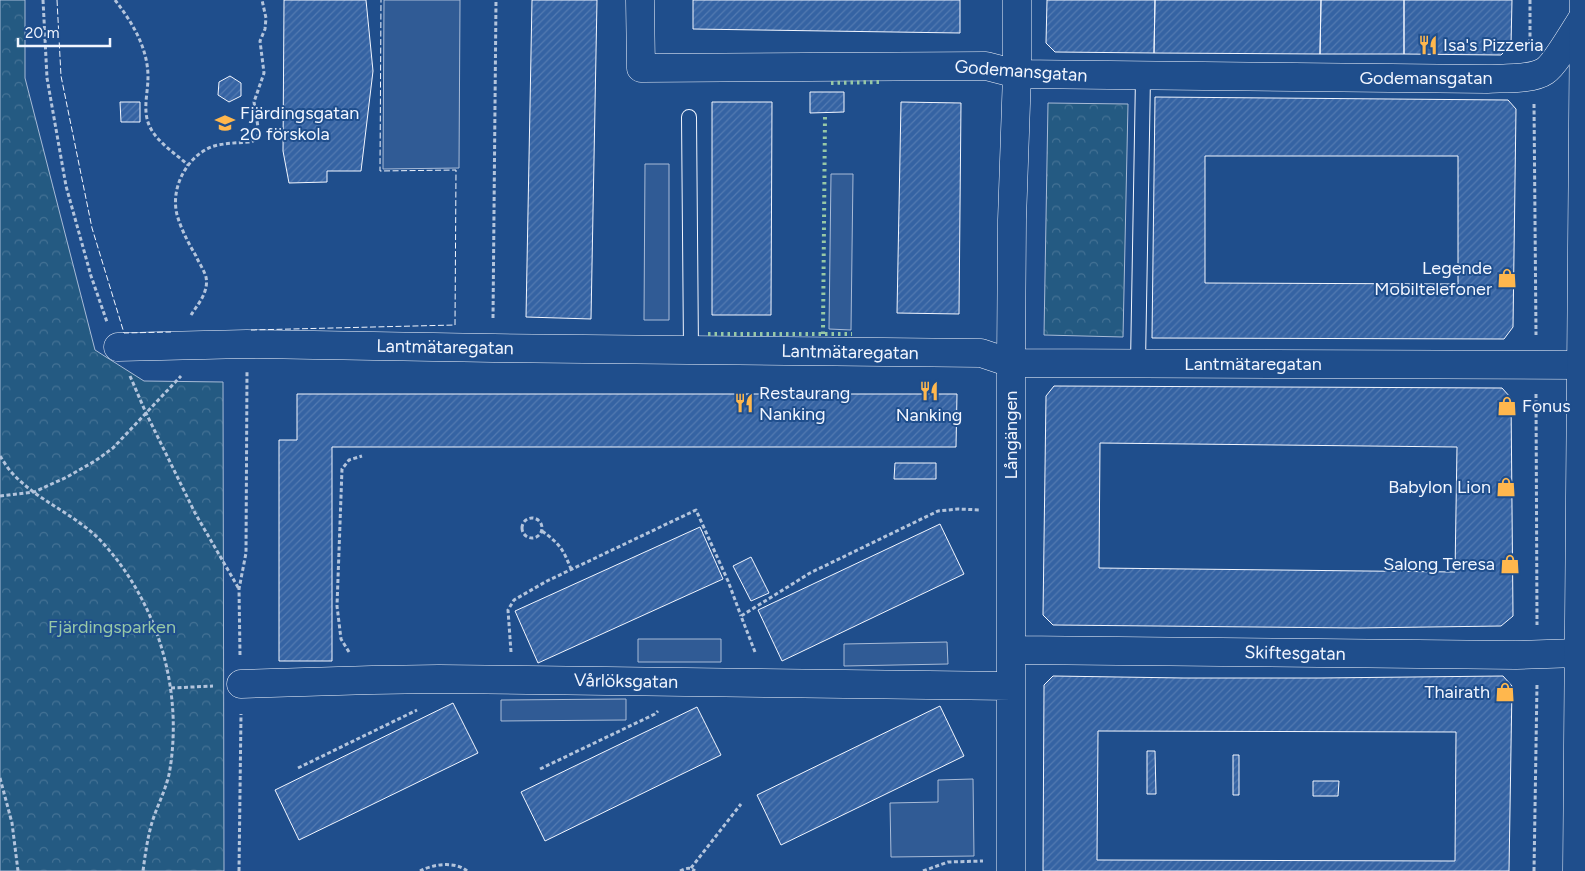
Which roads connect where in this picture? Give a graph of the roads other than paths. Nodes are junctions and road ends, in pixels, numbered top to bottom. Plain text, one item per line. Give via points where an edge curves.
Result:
1 (640, 0) edge
2 (1016, 0) edge
3 (1584, 8) edge
4 (1017, 74) junction
5 (1143, 76) junction
6 (689, 117) dead end
7 (118, 347) road end
8 (691, 350) junction
9 (1011, 363) junction
10 (1138, 363) junction
11 (1581, 365) junction
12 (1012, 650) junction
13 (1578, 653) junction
14 (241, 684) road end
15 (1011, 686) junction
16 (1001, 866) edge
17 (1577, 871) edge

1 - 4 street, Godemansgatan via 641,68 986,66
2 - 4 street, Långängen
3 - 5 street, Godemansgatan via 1566,45 1546,71 1531,76 1487,79
3 - 11 street
4 - 5 street, Godemansgatan
4 - 9 street, Långängen
5 - 10 lane
6 - 8 lane
7 - 8 street, Lantmätaregatan via 247,344
8 - 9 street, Lantmätaregatan via 982,353
9 - 10 street, Lantmätaregatan
9 - 12 street, Långängen
10 - 11 street, Lantmätaregatan
11 - 13 street
12 - 13 street, Skiftesgatan
12 - 15 street, Långängen
13 - 17 street
14 - 15 street, Vårlöksgatan via 439,679
15 - 16 street, Långängen

